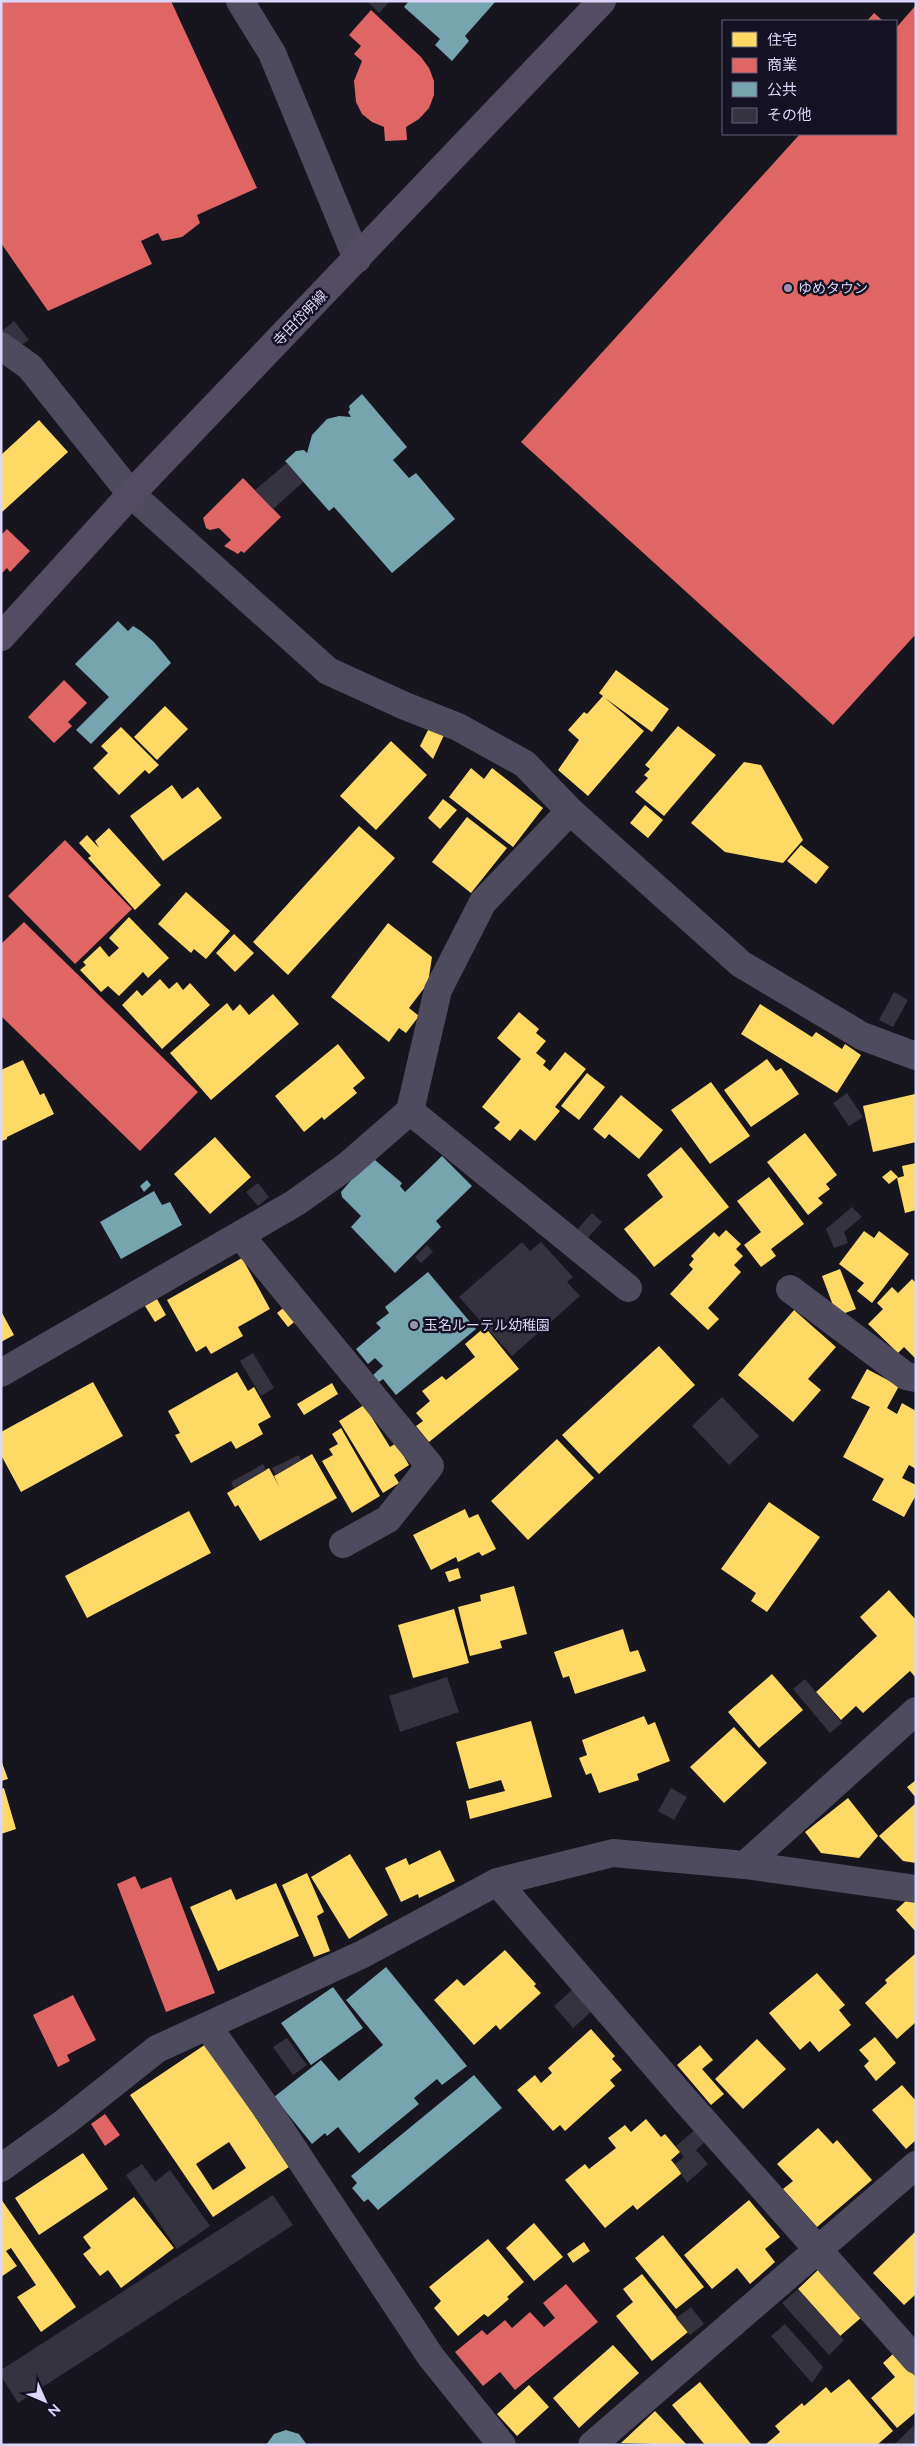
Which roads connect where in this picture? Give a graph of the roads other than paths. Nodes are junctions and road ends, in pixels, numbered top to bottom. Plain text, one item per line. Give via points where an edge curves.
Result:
1 (240, 1) edge
2 (602, 1) edge
3 (357, 259) junction
4 (1, 346) edge
5 (131, 494) junction
6 (1, 637) edge
7 (570, 811) junction
8 (916, 1056) edge
9 (410, 1111) junction
10 (240, 1235) junction
11 (628, 1288) dead end
12 (790, 1289) dead end
13 (1, 1373) edge
14 (916, 1378) edge
15 (343, 1544) dead end
16 (916, 1711) edge
17 (745, 1865) junction
18 (497, 1882) junction
19 (916, 1889) edge
20 (208, 2027) junction
21 (916, 2165) edge
22 (1, 2168) edge
23 (819, 2251) junction
24 (916, 2360) edge
25 (502, 2445) edge
26 (592, 2445) edge

1 - 3 street via 272,53
2 - 3 main road, 寺田岱明線
3 - 5 main road, 寺田岱明線
4 - 5 street via 30,367
5 - 6 main road, 寺田岱明線
5 - 7 street via 328,671 458,726 526,764
7 - 8 street via 741,964 862,1036
7 - 9 street via 483,902 438,990
9 - 10 street via 347,1166 295,1203
9 - 11 street
10 - 13 street
10 - 15 street via 430,1466 388,1519
12 - 14 street via 906,1376
16 - 17 street
17 - 18 street via 613,1853
17 - 19 street
18 - 20 street via 363,1954
18 - 23 street
20 - 22 street via 157,2049
20 - 25 street via 269,2112 431,2357
21 - 23 street
23 - 24 street
23 - 26 street

